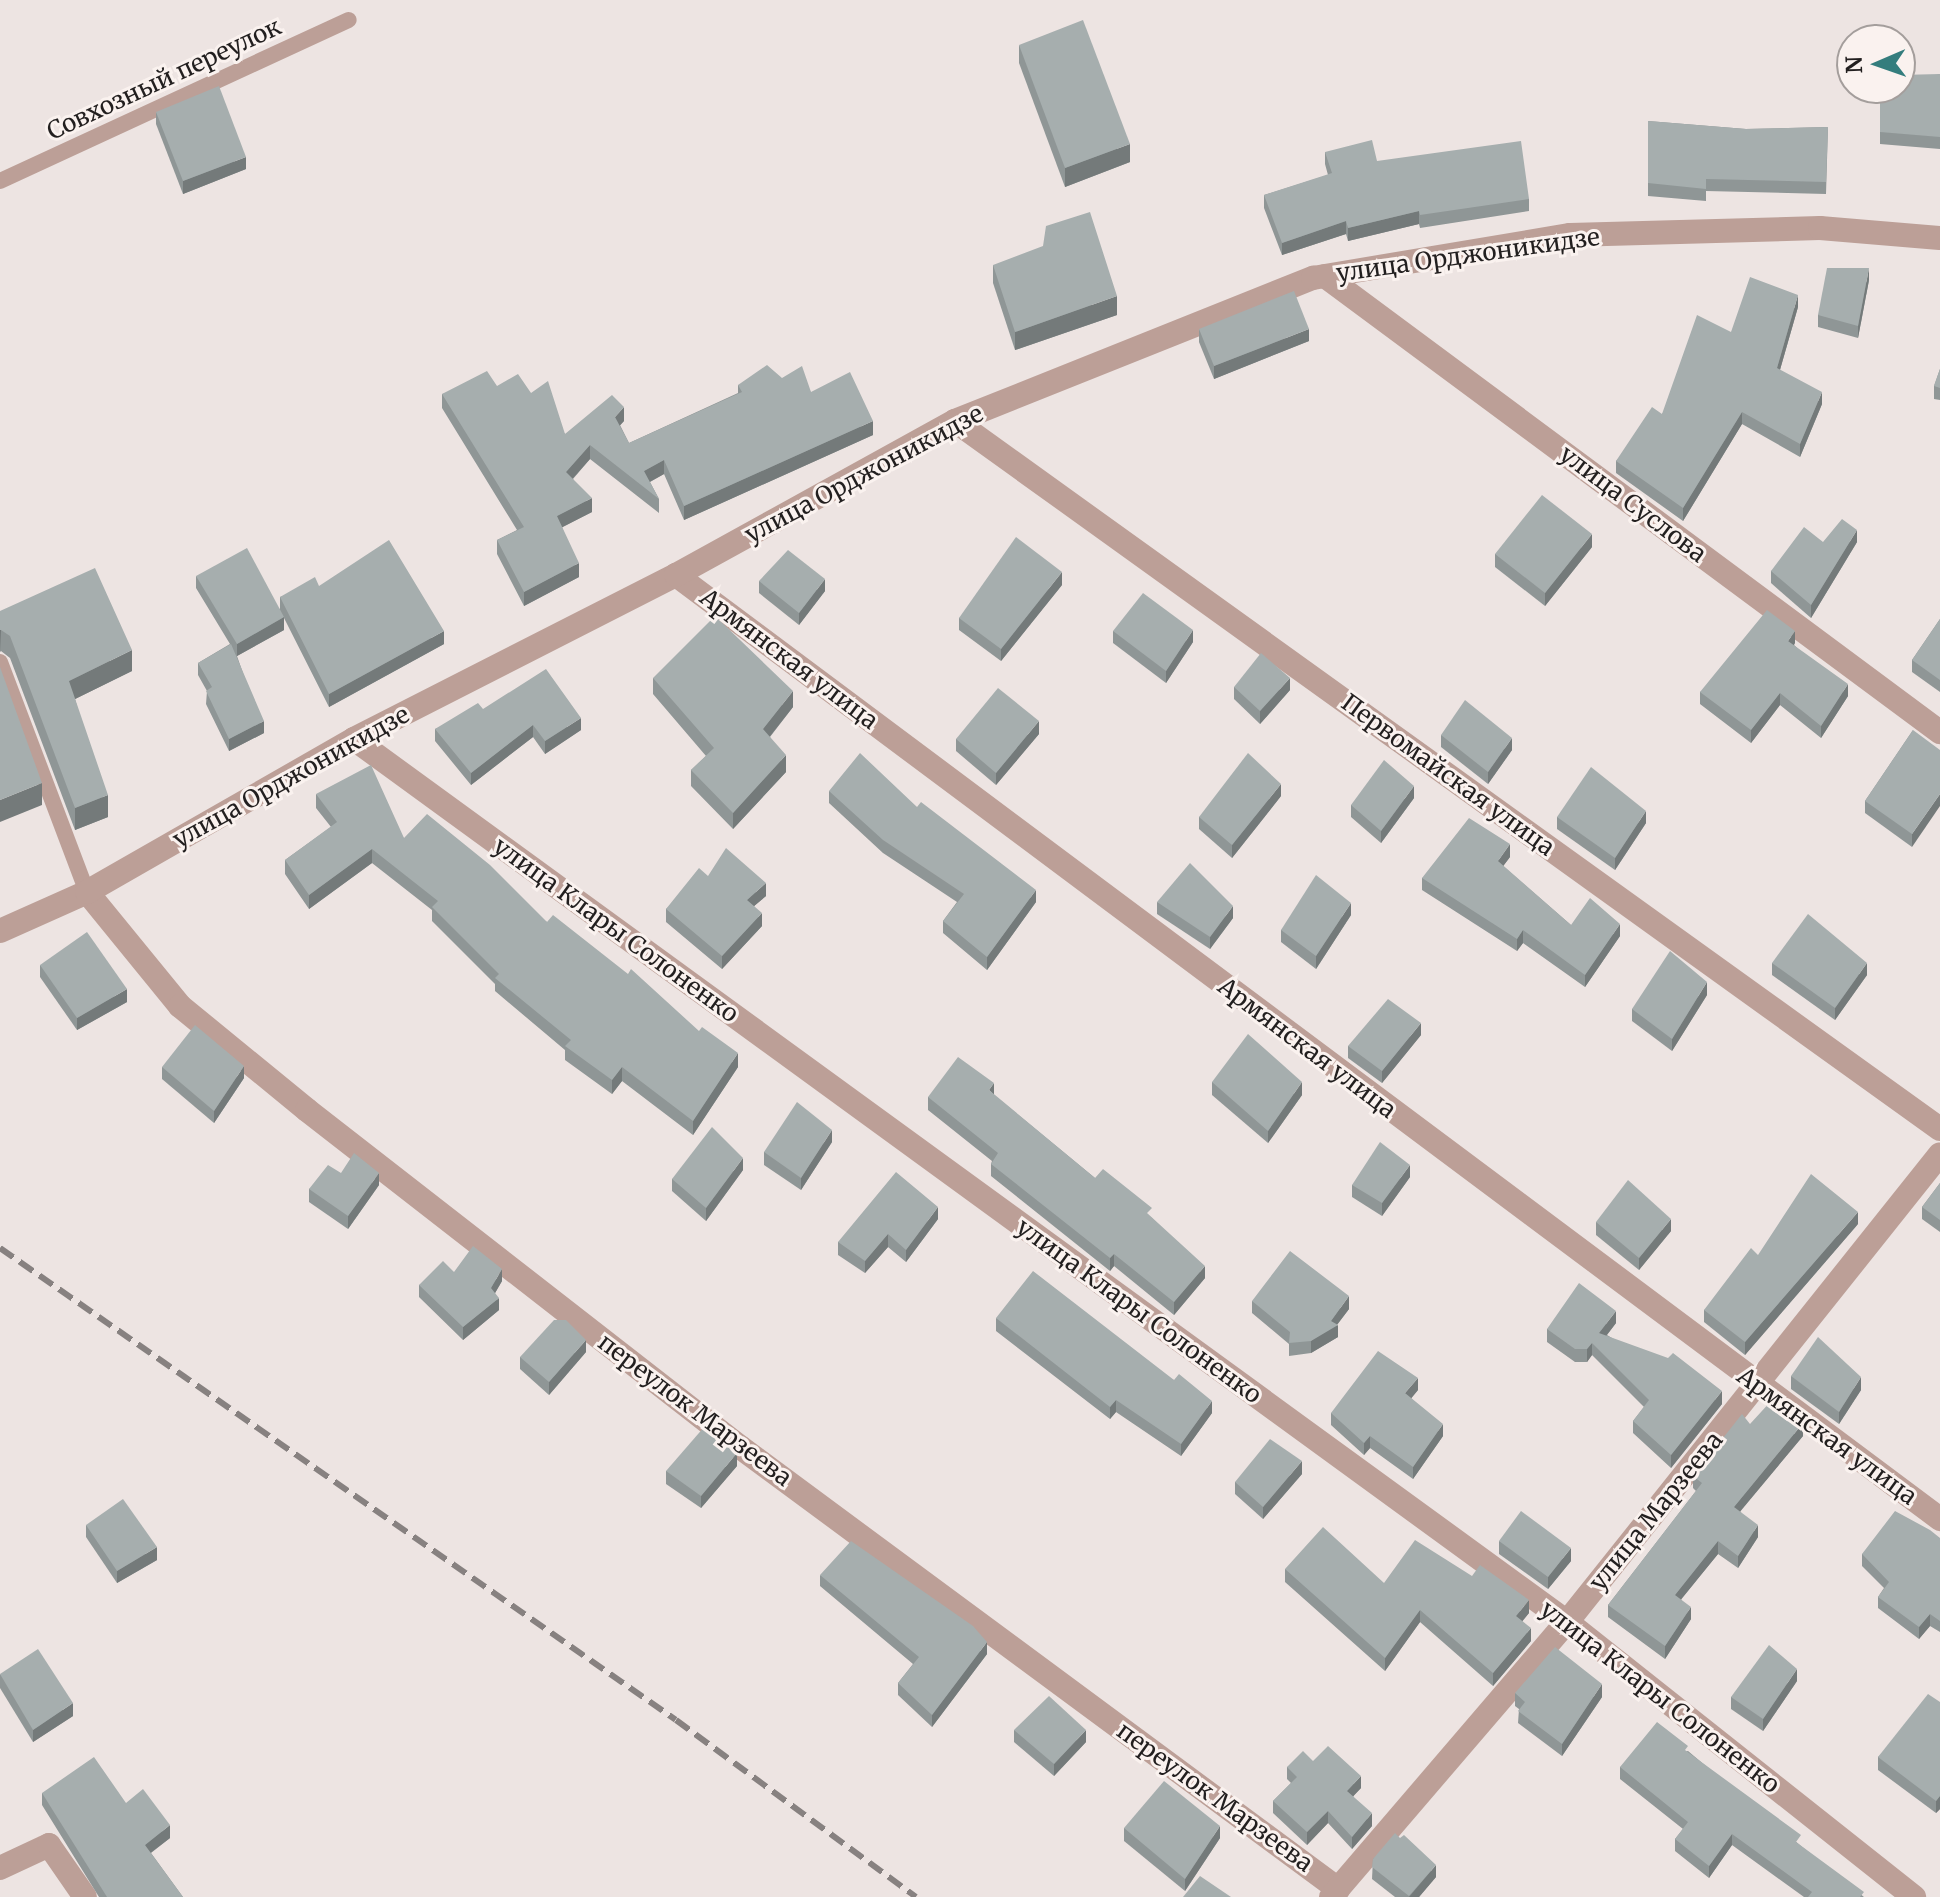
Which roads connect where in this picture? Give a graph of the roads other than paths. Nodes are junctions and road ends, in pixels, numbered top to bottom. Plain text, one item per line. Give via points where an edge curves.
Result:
1 (349, 20) dead end
2 (0, 181) edge
3 (1940, 238) edge
4 (1325, 276) junction
5 (955, 421) junction
6 (676, 575) junction
7 (0, 662) edge
8 (1940, 732) edge
9 (354, 739) junction
10 (87, 892) junction
11 (0, 931) edge
12 (1940, 1129) edge
13 (1940, 1154) edge
14 (1757, 1385) junction
15 (1940, 1519) edge
16 (1567, 1622) junction
17 (0, 1868) edge
18 (1335, 1893) edge
19 (85, 1897) edge
20 (1914, 1897) edge

1 - 2 lane, Совхозный переулок
3 - 4 street, улица Орджоникидзе via 1820,228 1570,235
4 - 5 street, улица Орджоникидзе
4 - 8 street, улица Суслова
5 - 6 street, улица Орджоникидзе
5 - 12 street, Первомайская улица
6 - 9 street, улица Орджоникидзе
6 - 14 street, Армянская улица
7 - 10 lane
9 - 10 street, улица Орджоникидзе
9 - 16 street, улица Клары Солоненко
10 - 11 street, улица Орджоникидзе
10 - 18 street, переулок Марзеева via 180,1006 307,1110 740,1447
13 - 14 street, улица Марзеева
14 - 15 street, Армянская улица
14 - 16 street, улица Марзеева
16 - 18 street, улица Марзеева
16 - 20 street, улица Клары Солоненко
17 - 19 street via 49,1845

